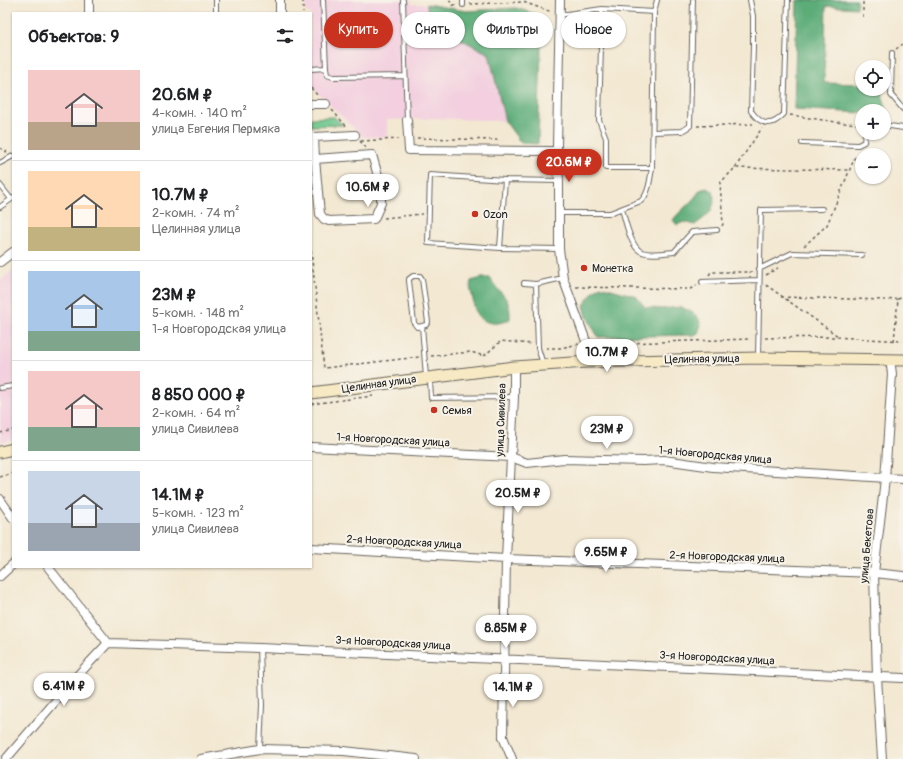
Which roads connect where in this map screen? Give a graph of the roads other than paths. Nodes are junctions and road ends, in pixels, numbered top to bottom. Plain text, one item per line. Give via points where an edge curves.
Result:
1 (89, 0) edge
2 (216, 0) edge
3 (280, 0) edge
4 (323, 0) edge
5 (403, 0) edge
6 (560, 0) edge
7 (657, 0) edge
8 (693, 0) edge
9 (750, 0) edge
10 (788, 0) edge
11 (602, 9) junction
12 (89, 12) edge
13 (216, 12) edge
14 (280, 12) edge
15 (654, 12) junction
16 (560, 15) junction
17 (892, 53) dead end
18 (326, 68) junction
19 (312, 69) edge
20 (405, 76) junction
21 (312, 104) edge
22 (326, 104) road end
23 (903, 109) edge
24 (407, 120) joint
25 (891, 126) edge
26 (903, 128) edge
27 (653, 132) junction
28 (355, 135) road end
29 (864, 140) edge
30 (802, 143) dead end
31 (557, 151) junction
32 (12, 157) edge
33 (313, 159) edge
34 (0, 163) edge
35 (652, 168) junction
36 (505, 180) junction
37 (559, 181) junction
38 (0, 185) edge
39 (12, 198) edge
40 (0, 207) edge
41 (622, 209) junction
42 (822, 209) dead end
43 (559, 213) junction
44 (717, 230) road end
45 (500, 248) junction
46 (559, 248) junction
47 (12, 253) edge
48 (862, 254) dead end
49 (0, 262) edge
50 (759, 271) junction
51 (563, 278) junction
52 (759, 280) junction
53 (702, 282) road end
54 (524, 283) dead end
55 (536, 284) junction
56 (422, 326) junction
57 (758, 358) junction
58 (890, 360) junction
59 (903, 360) edge
60 (587, 362) junction
61 (544, 365) junction
62 (514, 367) junction
63 (428, 378) junction
64 (12, 386) edge
65 (0, 388) edge
66 (312, 394) edge
67 (514, 397) junction
68 (312, 447) edge
69 (12, 449) edge
70 (0, 452) edge
71 (511, 457) junction
72 (885, 479) junction
73 (903, 480) edge
74 (0, 499) edge
75 (12, 517) edge
76 (312, 548) edge
77 (506, 559) junction
78 (12, 565) edge
79 (49, 568) edge
80 (874, 573) junction
81 (0, 576) edge
82 (903, 576) edge
83 (108, 643) junction
84 (260, 648) junction
85 (504, 659) junction
86 (877, 677) junction
87 (903, 678) edge
88 (260, 749) junction
89 (6, 759) edge
90 (201, 759) edge
91 (416, 759) edge
92 (512, 759) edge
93 (882, 759) edge

1 - 12 street
2 - 13 lane
3 - 14 street
4 - 18 lane
5 - 20 lane
6 - 16 street
7 - 15 lane
8 - 27 lane via 690,126 682,131
9 - 10 lane via 753,47 751,111 765,123 773,123 784,114
11 - 15 lane
11 - 16 lane
11 - 35 lane via 599,120 606,138 606,168
15 - 27 lane
16 - 31 street
17 - 23 lane via 891,95
18 - 19 lane
18 - 20 lane via 327,75 334,77
20 - 24 lane
21 - 22 street
24 - 31 street via 409,150
25 - 26 lane
27 - 35 lane
28 - 33 street via 314,137
29 - 30 lane via 858,145
31 - 37 street
32 - 34 lane
33 - 33 street via 372,155 382,203 374,219 324,219 320,214
35 - 41 lane via 644,198
36 - 37 lane
36 - 45 lane
36 - 45 lane via 430,175 428,244
37 - 43 street
38 - 39 lane
39 - 40 lane
41 - 43 lane via 610,213
41 - 44 lane via 632,243 640,251 674,252 692,232
42 - 50 lane via 761,210
43 - 46 street
45 - 46 lane
46 - 51 street
47 - 49 street
48 - 50 lane via 792,253
50 - 52 lane
51 - 55 lane
51 - 60 street via 587,344
52 - 53 lane
52 - 57 lane
54 - 55 lane
55 - 61 lane via 538,348
56 - 56 lane via 414,323 409,281 413,276 420,276 422,280 428,322
56 - 63 lane
57 - 58 main road, Целинная улица
57 - 60 main road, Целинная улица
58 - 59 main road, Целинная улица
58 - 72 street, улица Бекетова via 892,374
60 - 61 main road, Целинная улица
61 - 62 main road, Целинная улица
62 - 63 main road, Целинная улица
62 - 67 street, улица Сивилева
63 - 66 main road, Целинная улица
63 - 67 lane via 431,398
64 - 65 lane
67 - 71 street, улица Сивилева
68 - 71 street, 1-я Новгородская улица
69 - 70 main road
71 - 72 street, 1-я Новгородская улица via 527,463 564,459 664,460 714,467
71 - 77 street, улица Сивилева
72 - 73 street, 1-я Новгородская улица
72 - 80 street, улица Бекетова
74 - 75 street
76 - 77 street, 2-я Новгородская улица
77 - 80 street, 2-я Новгородская улица
77 - 85 street, улица Сивилева
78 - 81 street
79 - 83 street
80 - 82 street, 2-я Новгородская улица
80 - 86 street, улица Бекетова
83 - 84 street, 3-я Новгородская улица
83 - 89 street
84 - 85 street, 3-я Новгородская улица
84 - 88 lane
85 - 86 street, 3-я Новгородская улица
85 - 92 street, улица Сивилева via 503,737
86 - 87 street, 3-я Новгородская улица
86 - 93 street, улица Бекетова
88 - 90 street
88 - 91 street via 344,751

